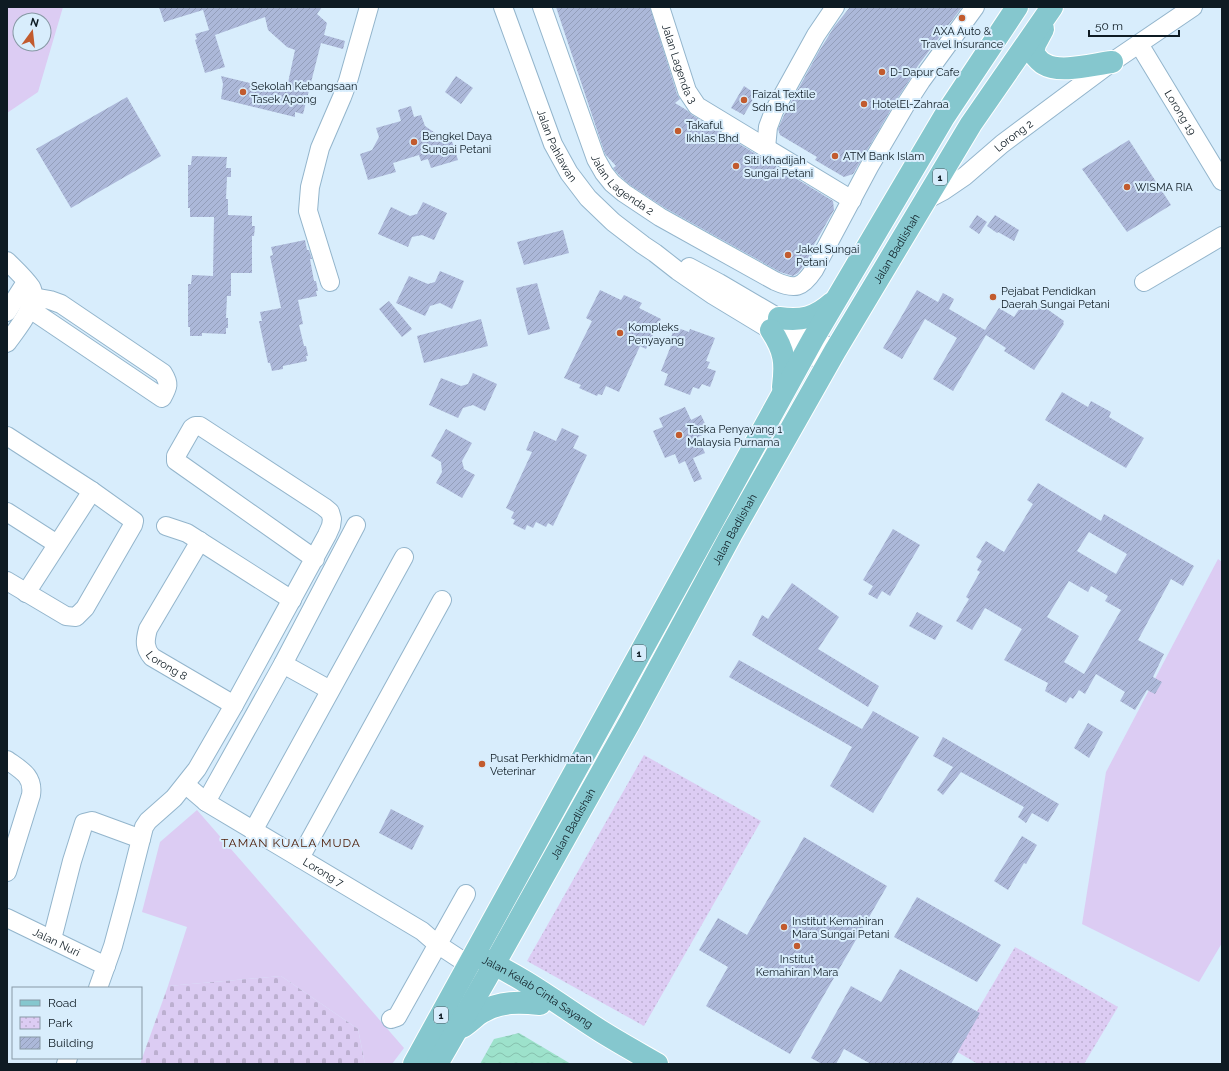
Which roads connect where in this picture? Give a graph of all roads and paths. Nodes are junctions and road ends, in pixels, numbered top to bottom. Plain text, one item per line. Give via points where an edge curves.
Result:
1 (369, 7) edge
2 (503, 7) edge
3 (542, 7) edge
4 (660, 7) edge
5 (834, 7) edge
6 (974, 7) edge
7 (1017, 7) edge
8 (1053, 7) edge
9 (1193, 7) edge
10 (1139, 44) junction
11 (1106, 66) junction
12 (766, 148) junction
13 (1222, 181) edge
14 (852, 200) junction
15 (926, 200) junction
16 (1222, 236) edge
17 (7, 261) edge
18 (330, 282) dead end
19 (1144, 282) dead end
20 (30, 296) junction
21 (835, 300) junction
22 (7, 312) edge
23 (775, 324) junction
24 (7, 343) edge
25 (809, 345) junction
26 (831, 358) junction
27 (782, 394) junction
28 (7, 436) edge
29 (92, 491) junction
30 (7, 512) edge
31 (356, 525) dead end
32 (166, 526) dead end
33 (200, 541) junction
34 (57, 544) junction
35 (404, 557) dead end
36 (315, 559) junction
37 (7, 581) edge
38 (26, 593) junction
39 (292, 600) junction
40 (442, 600) dead end
41 (283, 664) junction
42 (330, 690) junction
43 (234, 705) junction
44 (7, 760) edge
45 (186, 785) junction
46 (206, 802) junction
47 (253, 831) junction
48 (141, 839) junction
49 (300, 858) junction
50 (7, 872) edge
51 (466, 894) dead end
52 (7, 918) edge
53 (515, 927) junction
54 (52, 939) junction
55 (439, 941) junction
56 (471, 960) junction
57 (106, 966) junction
58 (491, 971) junction
59 (98, 987) edge
60 (542, 999) junction
61 (391, 1019) dead end
62 (455, 1032) junction
63 (414, 1064) edge
64 (437, 1064) edge
65 (657, 1064) edge

1 - 18 street via 348,81 320,148 308,199 309,216
2 - 23 street, Jalan Pahlawan via 553,144 569,173 588,198 613,222 643,245 719,283
3 - 14 street, Jalan Lagenda 2 via 596,159 612,183 660,217 775,281 792,287 807,281
4 - 12 street, Jalan Lagenda 3 via 692,100
5 - 12 street via 774,111 768,127
6 - 14 street via 906,104
7 - 21 main road, Jalan Badlishah / 1 via 944,117
8 - 11 main road via 1035,44 1034,53 1037,58 1053,68
8 - 15 main road, Jalan Badlishah / 1 via 971,124
9 - 10 street, Lorong 2
10 - 11 street, Lorong 2
10 - 13 street, Lorong 19
11 - 15 street, Lorong 2 via 1002,144 965,176 943,192
12 - 14 street, Jalan Lagenda 3
15 - 26 main road, Jalan Badlishah / 1
16 - 19 street
17 - 20 street
20 - 20 street via 162,398 167,388 167,380 163,373 61,304
20 - 22 street
20 - 24 street
21 - 23 main road via 814,316
21 - 25 main road, Jalan Badlishah / 1
23 - 25 street, Jalan Pahlawan
23 - 27 main road via 778,341 784,354
25 - 26 street, Jalan Pahlawan
25 - 27 main road, Jalan Badlishah / 1
26 - 53 main road, Jalan Badlishah / 1
27 - 56 main road, Jalan Badlishah / 1
28 - 29 street
29 - 34 street
29 - 38 street via 134,521 85,608 80,615 66,616
30 - 34 street
31 - 41 street
32 - 33 street via 187,533
33 - 39 street
33 - 43 street, Lorong 8 via 148,629 146,647 148,653 157,660
34 - 38 street
35 - 42 street
36 - 36 street via 176,461 176,456 192,428 200,426 330,512 331,526
36 - 39 street
37 - 38 street
39 - 43 street
40 - 49 street
41 - 42 street
41 - 46 street
42 - 47 street
43 - 45 street via 198,769
44 - 50 street via 25,774 32,787 32,795
45 - 46 street, Lorong 7
45 - 48 street via 148,821
46 - 47 street, Lorong 7
47 - 49 street, Lorong 7
48 - 54 street via 92,821 84,823
48 - 57 street
49 - 55 street, Lorong 7
51 - 55 street
52 - 54 street, Jalan Nuri
53 - 58 main road, Jalan Badlishah / 1
53 - 60 main road via 520,967
54 - 57 street, Jalan Nuri
55 - 56 street, Lorong 7
55 - 61 street via 397,1016
56 - 58 main road, Jalan Kelab Cinta Sayang
56 - 63 main road, Jalan Badlishah / 1
57 - 59 street
58 - 60 main road, Jalan Kelab Cinta Sayang
58 - 62 main road, Jalan Badlishah / 1
60 - 62 main road via 494,1006
60 - 65 main road, Jalan Kelab Cinta Sayang
62 - 64 main road, Jalan Badlishah / 1

